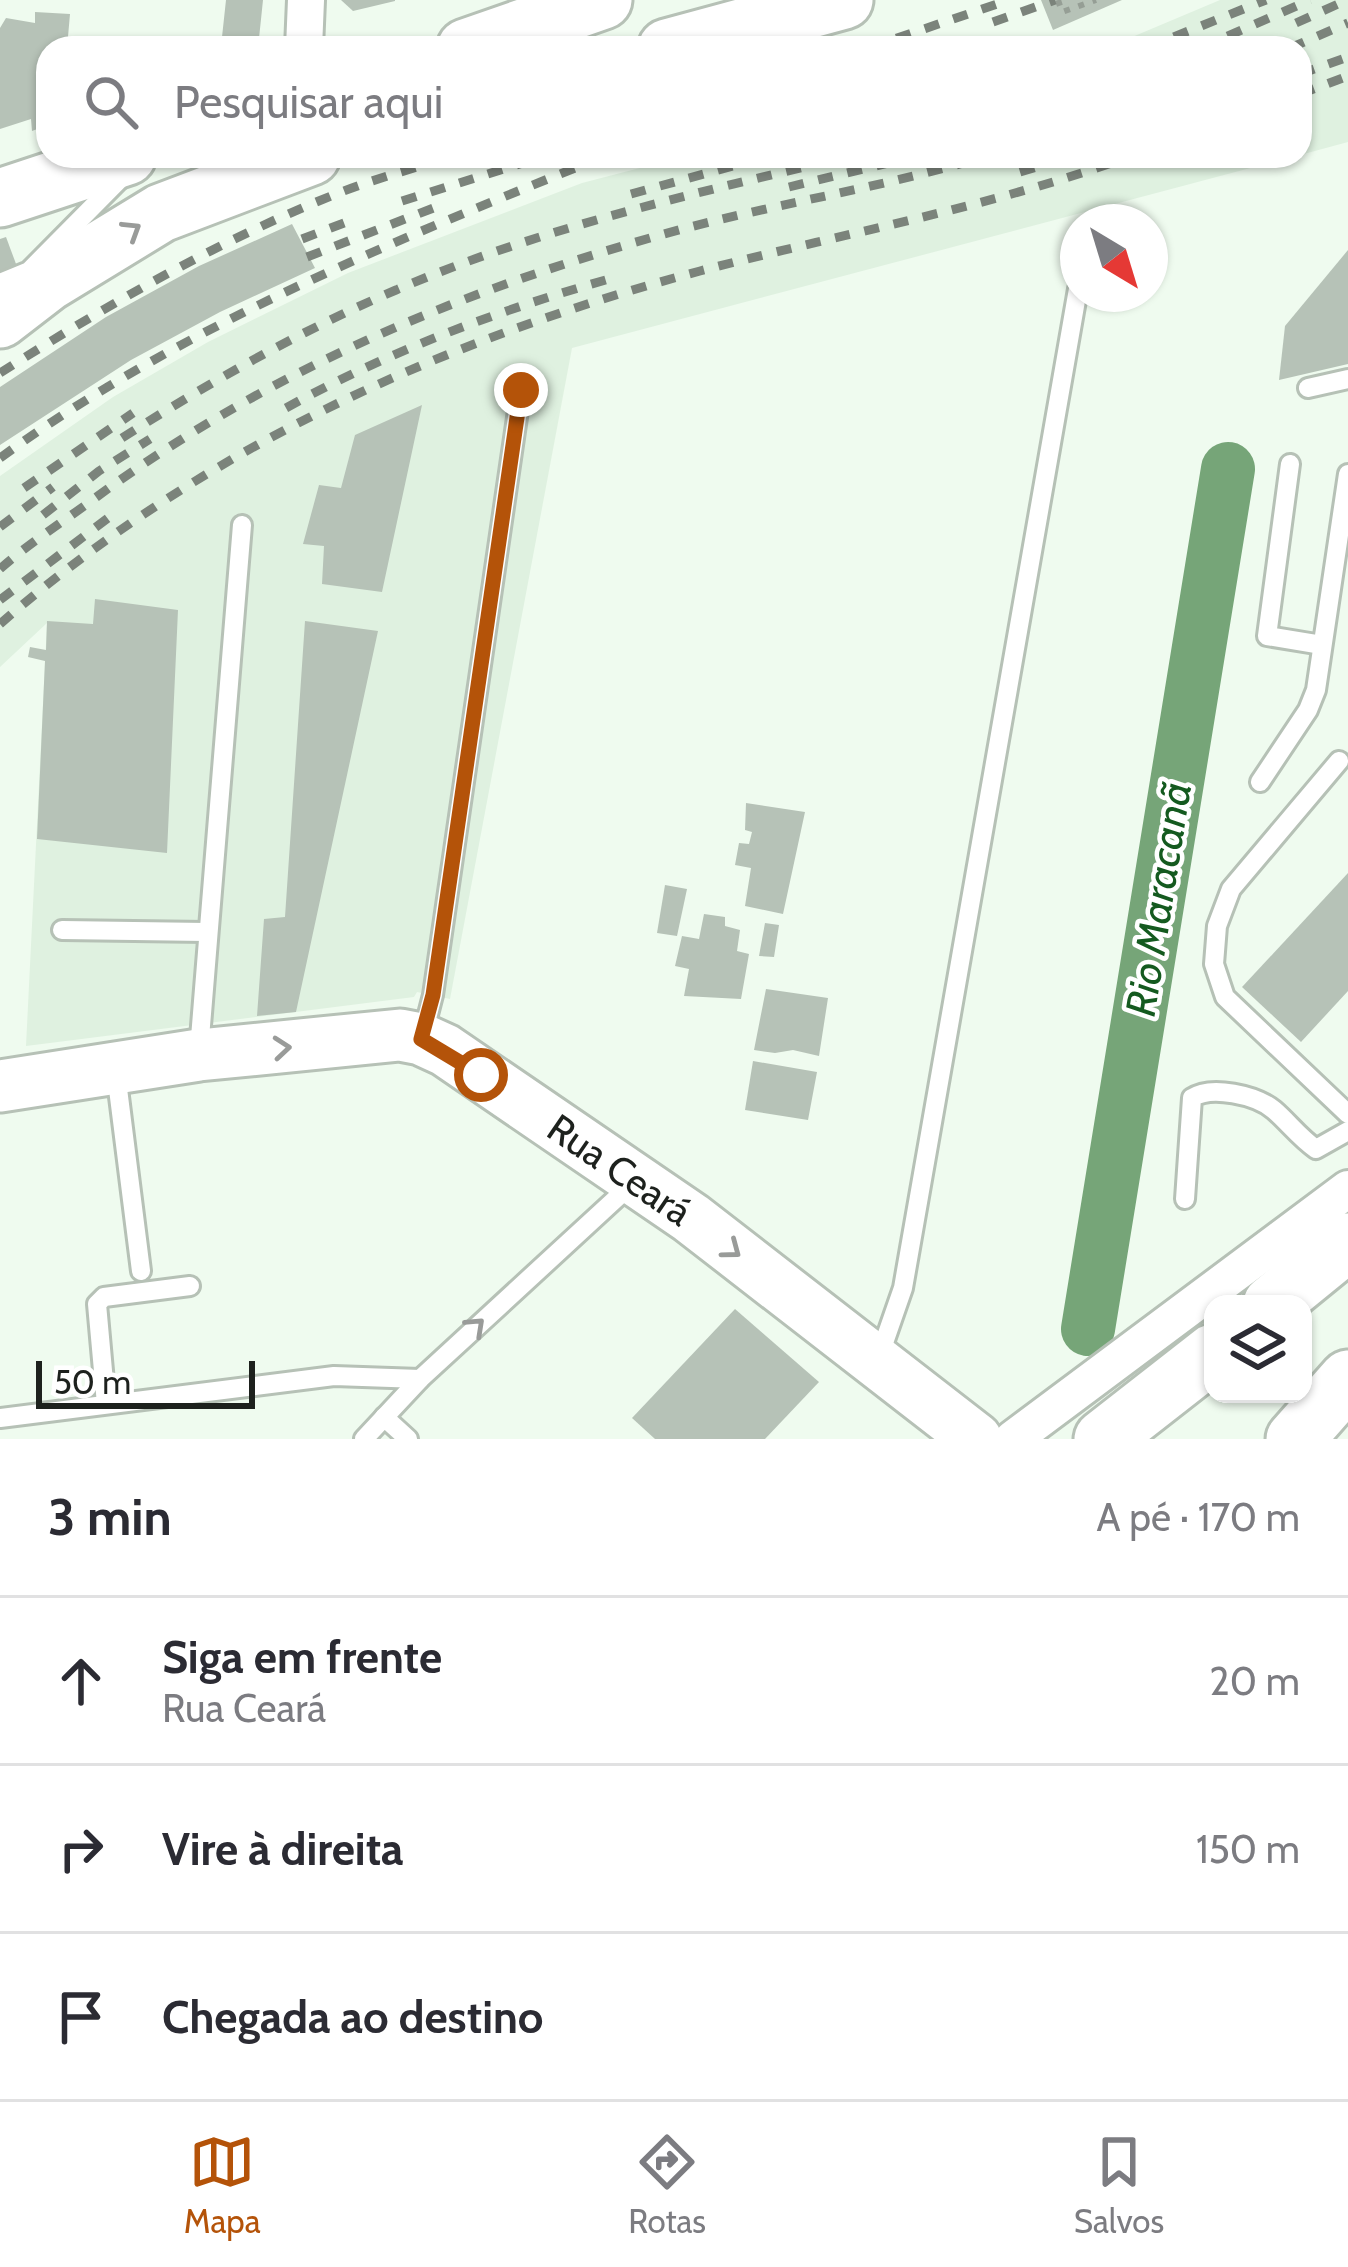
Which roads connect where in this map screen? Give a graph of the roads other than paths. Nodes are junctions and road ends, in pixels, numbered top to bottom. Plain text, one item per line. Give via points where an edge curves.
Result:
1 (305, 0) edge
2 (603, 0) edge
3 (844, 0) edge
4 (304, 36) edge
5 (500, 36) edge
6 (711, 36) edge
7 (91, 168) edge
8 (132, 168) edge
9 (279, 168) edge
10 (0, 198) edge
11 (0, 283) edge
12 (1074, 312) edge
13 (0, 319) edge
14 (1348, 379) edge
15 (1308, 388) dead end
16 (521, 390) dead end
17 (1290, 464) dead end
18 (1348, 474) edge
19 (242, 525) dead end
20 (1322, 645) junction
21 (1339, 761) dead end
22 (1260, 782) dead end
23 (62, 930) dead end
24 (206, 932) junction
25 (421, 1039) junction
26 (199, 1055) junction
27 (115, 1070) junction
28 (0, 1087) edge
29 (1346, 1111) edge
30 (1348, 1131) edge
31 (634, 1182) junction
32 (1348, 1189) edge
33 (1185, 1199) dead end
34 (1348, 1242) edge
35 (140, 1271) dead end
36 (190, 1286) dead end
37 (1284, 1295) edge
38 (878, 1361) junction
39 (1204, 1364) edge
40 (420, 1378) junction
41 (1348, 1379) edge
42 (106, 1403) junction
43 (1165, 1414) edge
44 (385, 1417) junction
45 (0, 1418) edge
46 (364, 1439) edge
47 (408, 1439) edge
48 (976, 1439) edge
49 (1013, 1439) edge
50 (1103, 1439) edge
51 (1295, 1439) edge

1 - 4 street
2 - 5 main road
3 - 6 main road
7 - 10 main road
8 - 11 lane via 29,271
13 -> 9 main road via 161,213
12 - 38 lane via 903,1288
14 - 15 lane
16 - 25 lane
17 - 20 lane via 1267,636
18 - 20 lane
19 - 24 lane
20 - 22 lane via 1308,710
21 - 29 lane via 1231,889 1214,964 1226,997
23 - 24 lane
24 - 26 lane
26 -> 25 street, Rua Ceará
25 - 31 street, Rua Ceará
26 - 27 street, Rua Ceará
27 - 28 street, Rua Ceará
27 - 35 lane
30 - 33 lane via 1316,1149 1265,1104 1199,1093 1192,1098
31 -> 38 street, Rua Ceará
40 -> 31 lane
32 - 49 street
34 - 37 main road
36 - 42 lane via 97,1304
38 - 48 street, Rua Ceará
39 - 43 main road
40 - 42 lane via 334,1376
40 - 44 lane
41 - 51 main road
42 - 45 lane
43 - 50 main road
44 - 46 lane
44 - 47 lane

